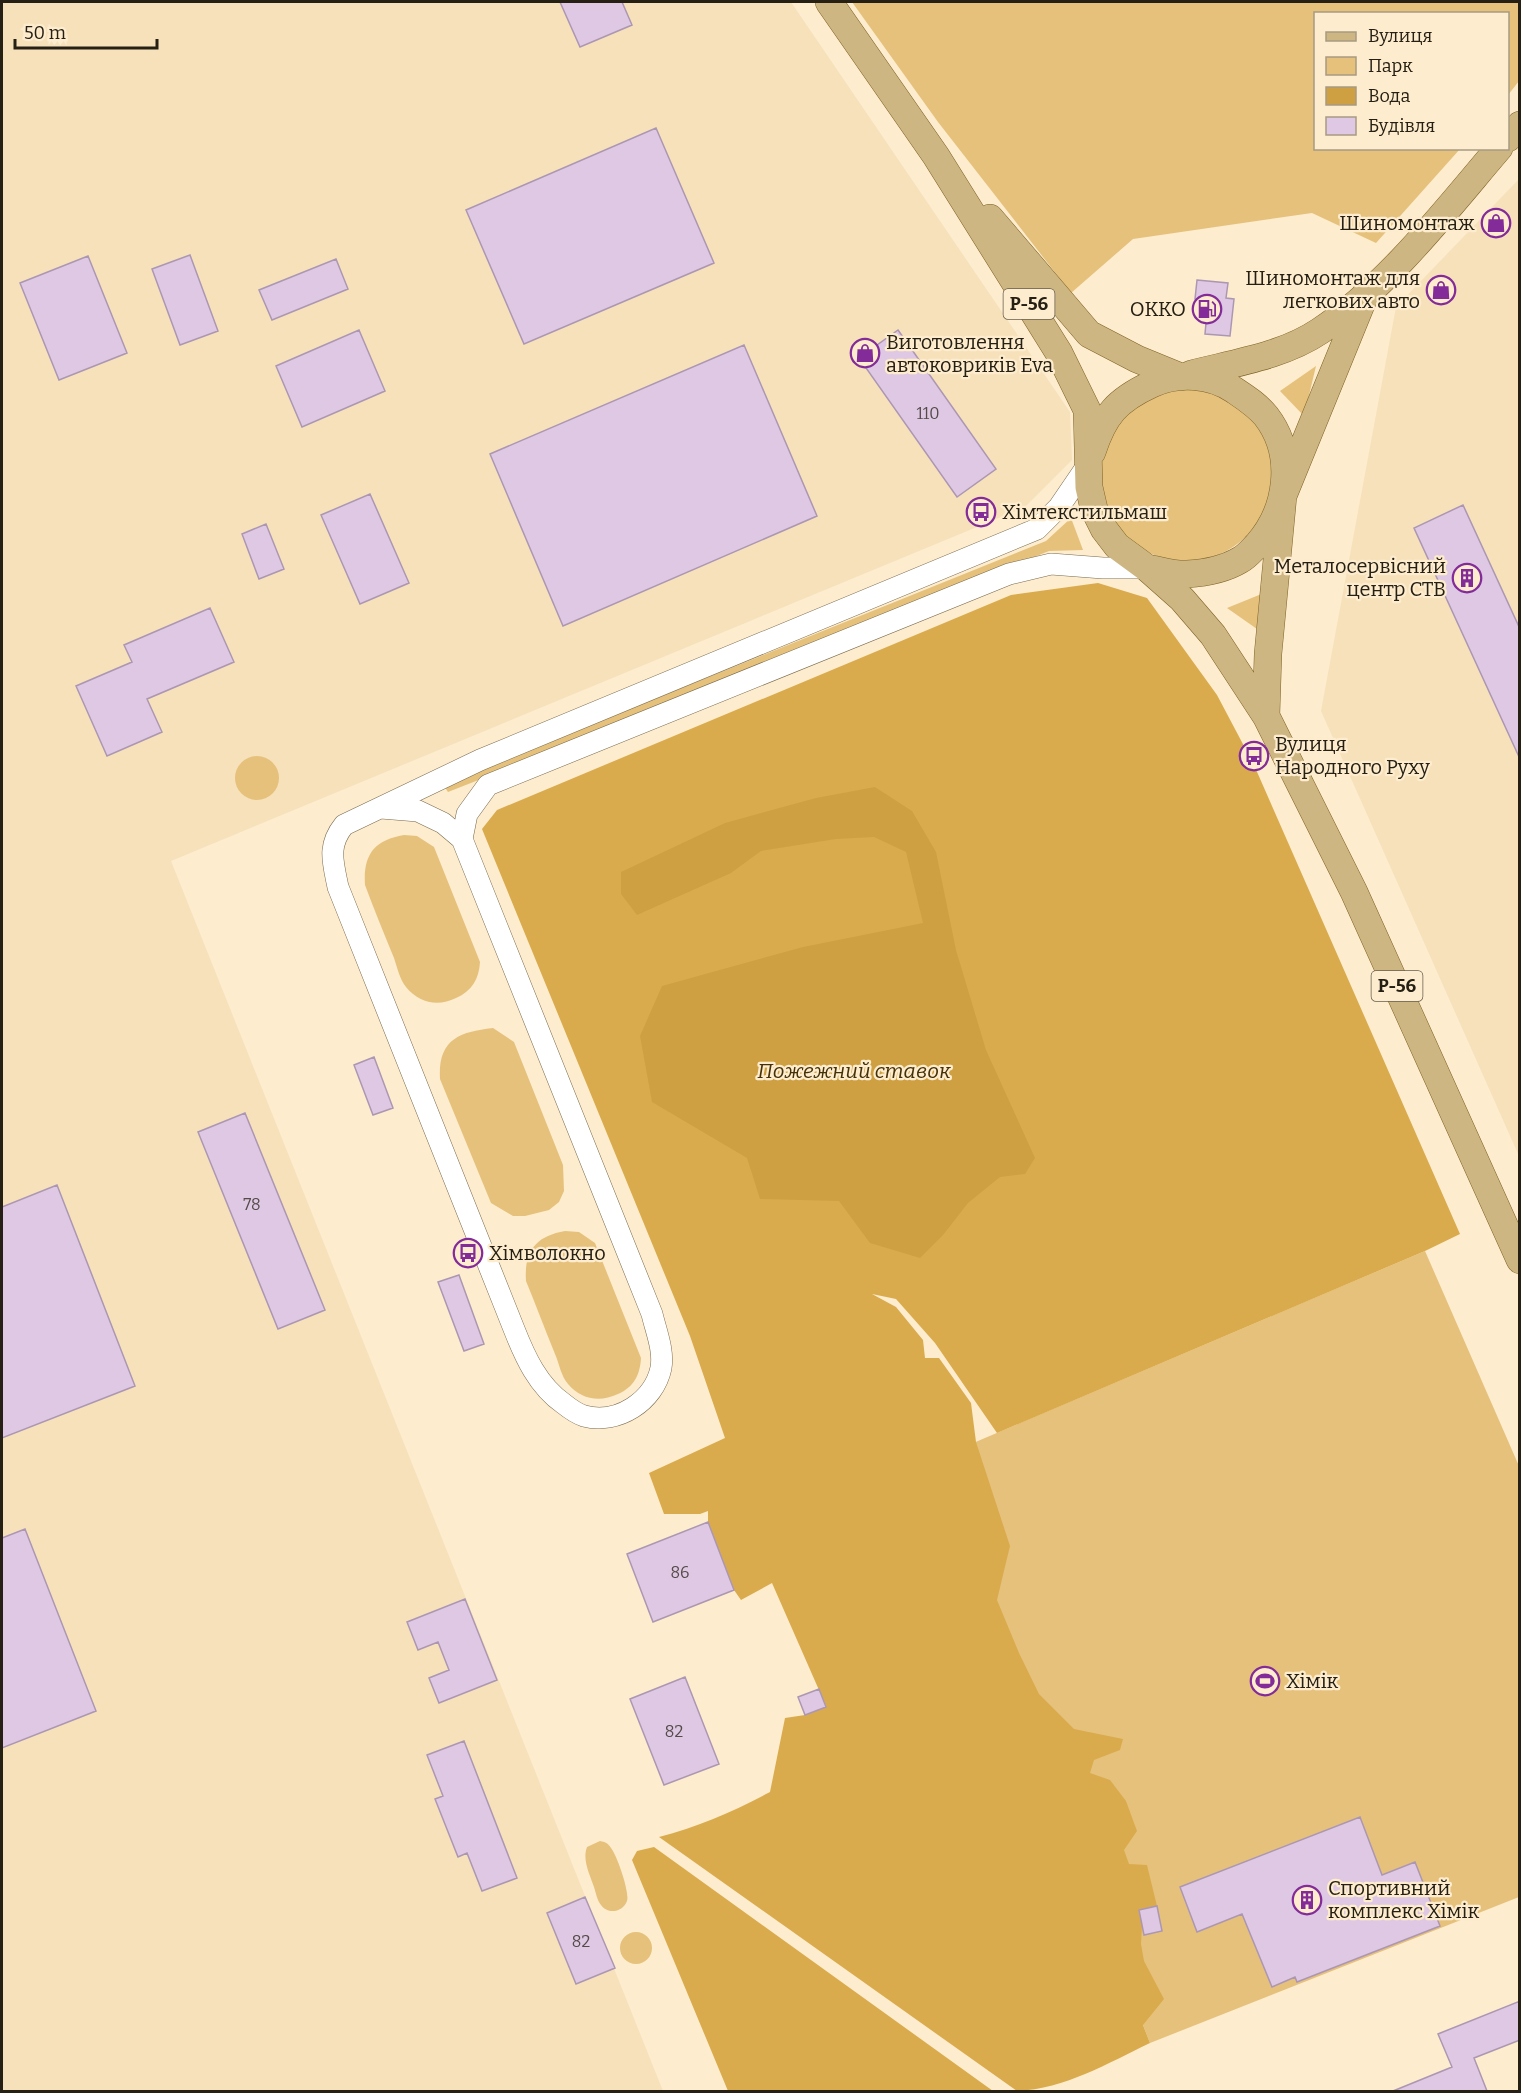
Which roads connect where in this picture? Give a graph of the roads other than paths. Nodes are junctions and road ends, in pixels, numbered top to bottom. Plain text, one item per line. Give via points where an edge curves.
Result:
1 (828, 2) edge
2 (1520, 124) edge
3 (1509, 137) edge
4 (1497, 150) edge
5 (936, 156) junction
6 (1365, 295) junction
7 (1181, 377) junction
8 (1089, 463) junction
9 (1283, 496) junction
10 (1147, 568) junction
11 (1266, 716) junction
12 (381, 808) junction
13 (462, 839) junction
14 (1520, 1260) edge

1 - 5 main road, Р-56
2 - 3 main road
4 - 6 main road via 1402,259
5 - 7 main road, Р-56 via 1089,334
5 - 8 main road, Р-56 via 1064,363 1087,410
6 - 7 main road via 1319,332 1273,354
6 - 9 main road
7 - 8 main road via 1161,380 1130,394 1113,409 1100,428
7 - 9 main road, Р-56 via 1208,378 1227,385 1255,404 1267,418 1285,462
8 - 10 main road, Р-56 via 1089,487 1104,529 1117,546
8 - 12 street via 1059,507 1037,529 480,760
9 - 10 main road via 1266,534 1242,560 1185,575
9 - 11 main road, Р-56
10 - 11 main road, Р-56 via 1182,599 1213,635
10 - 13 street via 1051,564 1009,574 488,785 467,814
11 - 14 main road, Р-56 via 1354,892
12 - 13 street via 418,811 443,823
12 - 13 street via 344,825 335,836 333,859 338,886 528,1362 563,1404 583,1416 608,1417 630,1410 645,1399 656,1384 661,1348 652,1314

